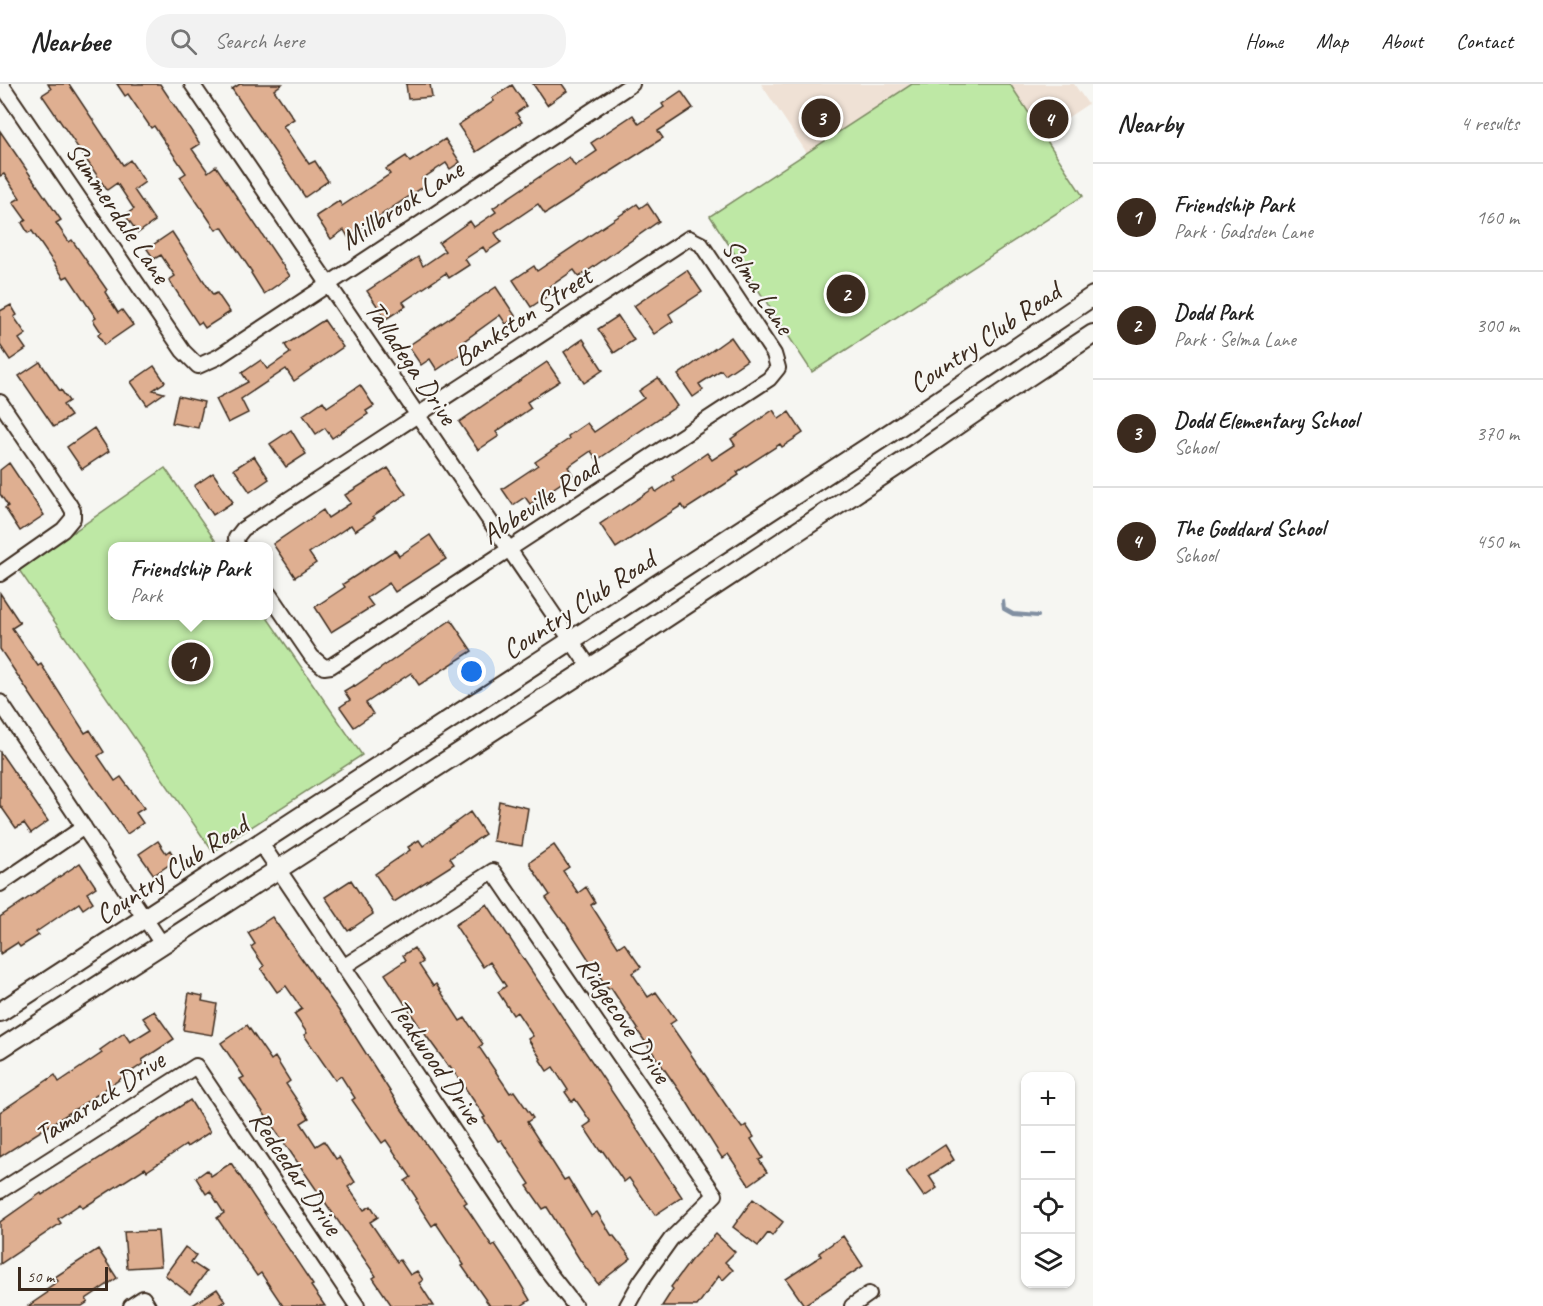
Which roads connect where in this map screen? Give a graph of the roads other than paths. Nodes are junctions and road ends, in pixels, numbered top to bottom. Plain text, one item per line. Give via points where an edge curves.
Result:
1 (1, 84) edge
2 (192, 84) edge
3 (632, 84) edge
4 (689, 238) joint
5 (327, 283) junction
6 (1093, 296) edge
7 (1093, 334) edge
8 (198, 366) joint
9 (778, 369) joint
10 (956, 388) junction
11 (0, 402) edge
12 (973, 414) junction
13 (418, 415) junction
14 (237, 542) edge
15 (510, 551) junction
16 (0, 574) edge
17 (273, 600) edge
18 (571, 641) junction
19 (590, 668) junction
20 (0, 702) edge
21 (84, 827) junction
22 (260, 842) junction
23 (277, 869) junction
24 (0, 884) edge
25 (145, 918) junction
26 (162, 944) junction
27 (343, 967) junction
28 (0, 1012) edge
29 (0, 1049) edge
30 (196, 1066) joint
31 (0, 1191) edge
32 (869, 1294) dead end
33 (357, 1306) edge
34 (575, 1306) edge
35 (627, 1306) edge
36 (852, 1306) edge

1 - 8 street, Summerdale Lane via 183,351
2 - 5 street, Talladega Drive
3 - 5 street, Millbrook Lane
4 - 9 street, Selma Lane via 701,244 774,354
4 - 13 street, Bankston Street
5 - 8 street, Millbrook Lane via 218,357
5 - 13 street, Talladega Drive
6 - 10 main road, Country Club Road
7 - 12 main road, Country Club Road
9 - 15 street, Abbeville Road via 769,379
10 - 12 main road
10 - 18 main road, Country Club Road
11 - 16 street via 73,511 73,518 63,530
12 - 19 main road, Country Club Road
13 - 14 street, Bankston Street via 243,529
13 - 15 street, Talladega Drive
15 - 17 street, Abbeville Road via 339,662 324,667 312,657
15 - 18 street, Talladega Drive
18 - 19 street, Talladega Drive
18 - 22 main road, Country Club Road
19 - 23 main road, Country Club Road
20 - 21 street
21 - 24 street
21 - 25 street
22 - 23 street, Teakwood Drive
22 - 25 main road, Country Club Road
23 - 26 main road, Country Club Road
23 - 27 street, Teakwood Drive
25 - 26 street
25 - 28 main road, Country Club Road
26 - 29 main road, Country Club Road
27 - 34 street, Teakwood Drive via 546,1269
27 - 35 street, Ridgecove Drive via 493,871 715,1195 671,1239
30 - 31 street, Tamarack Drive
30 - 33 street, Redcedar Drive
32 - 36 street

